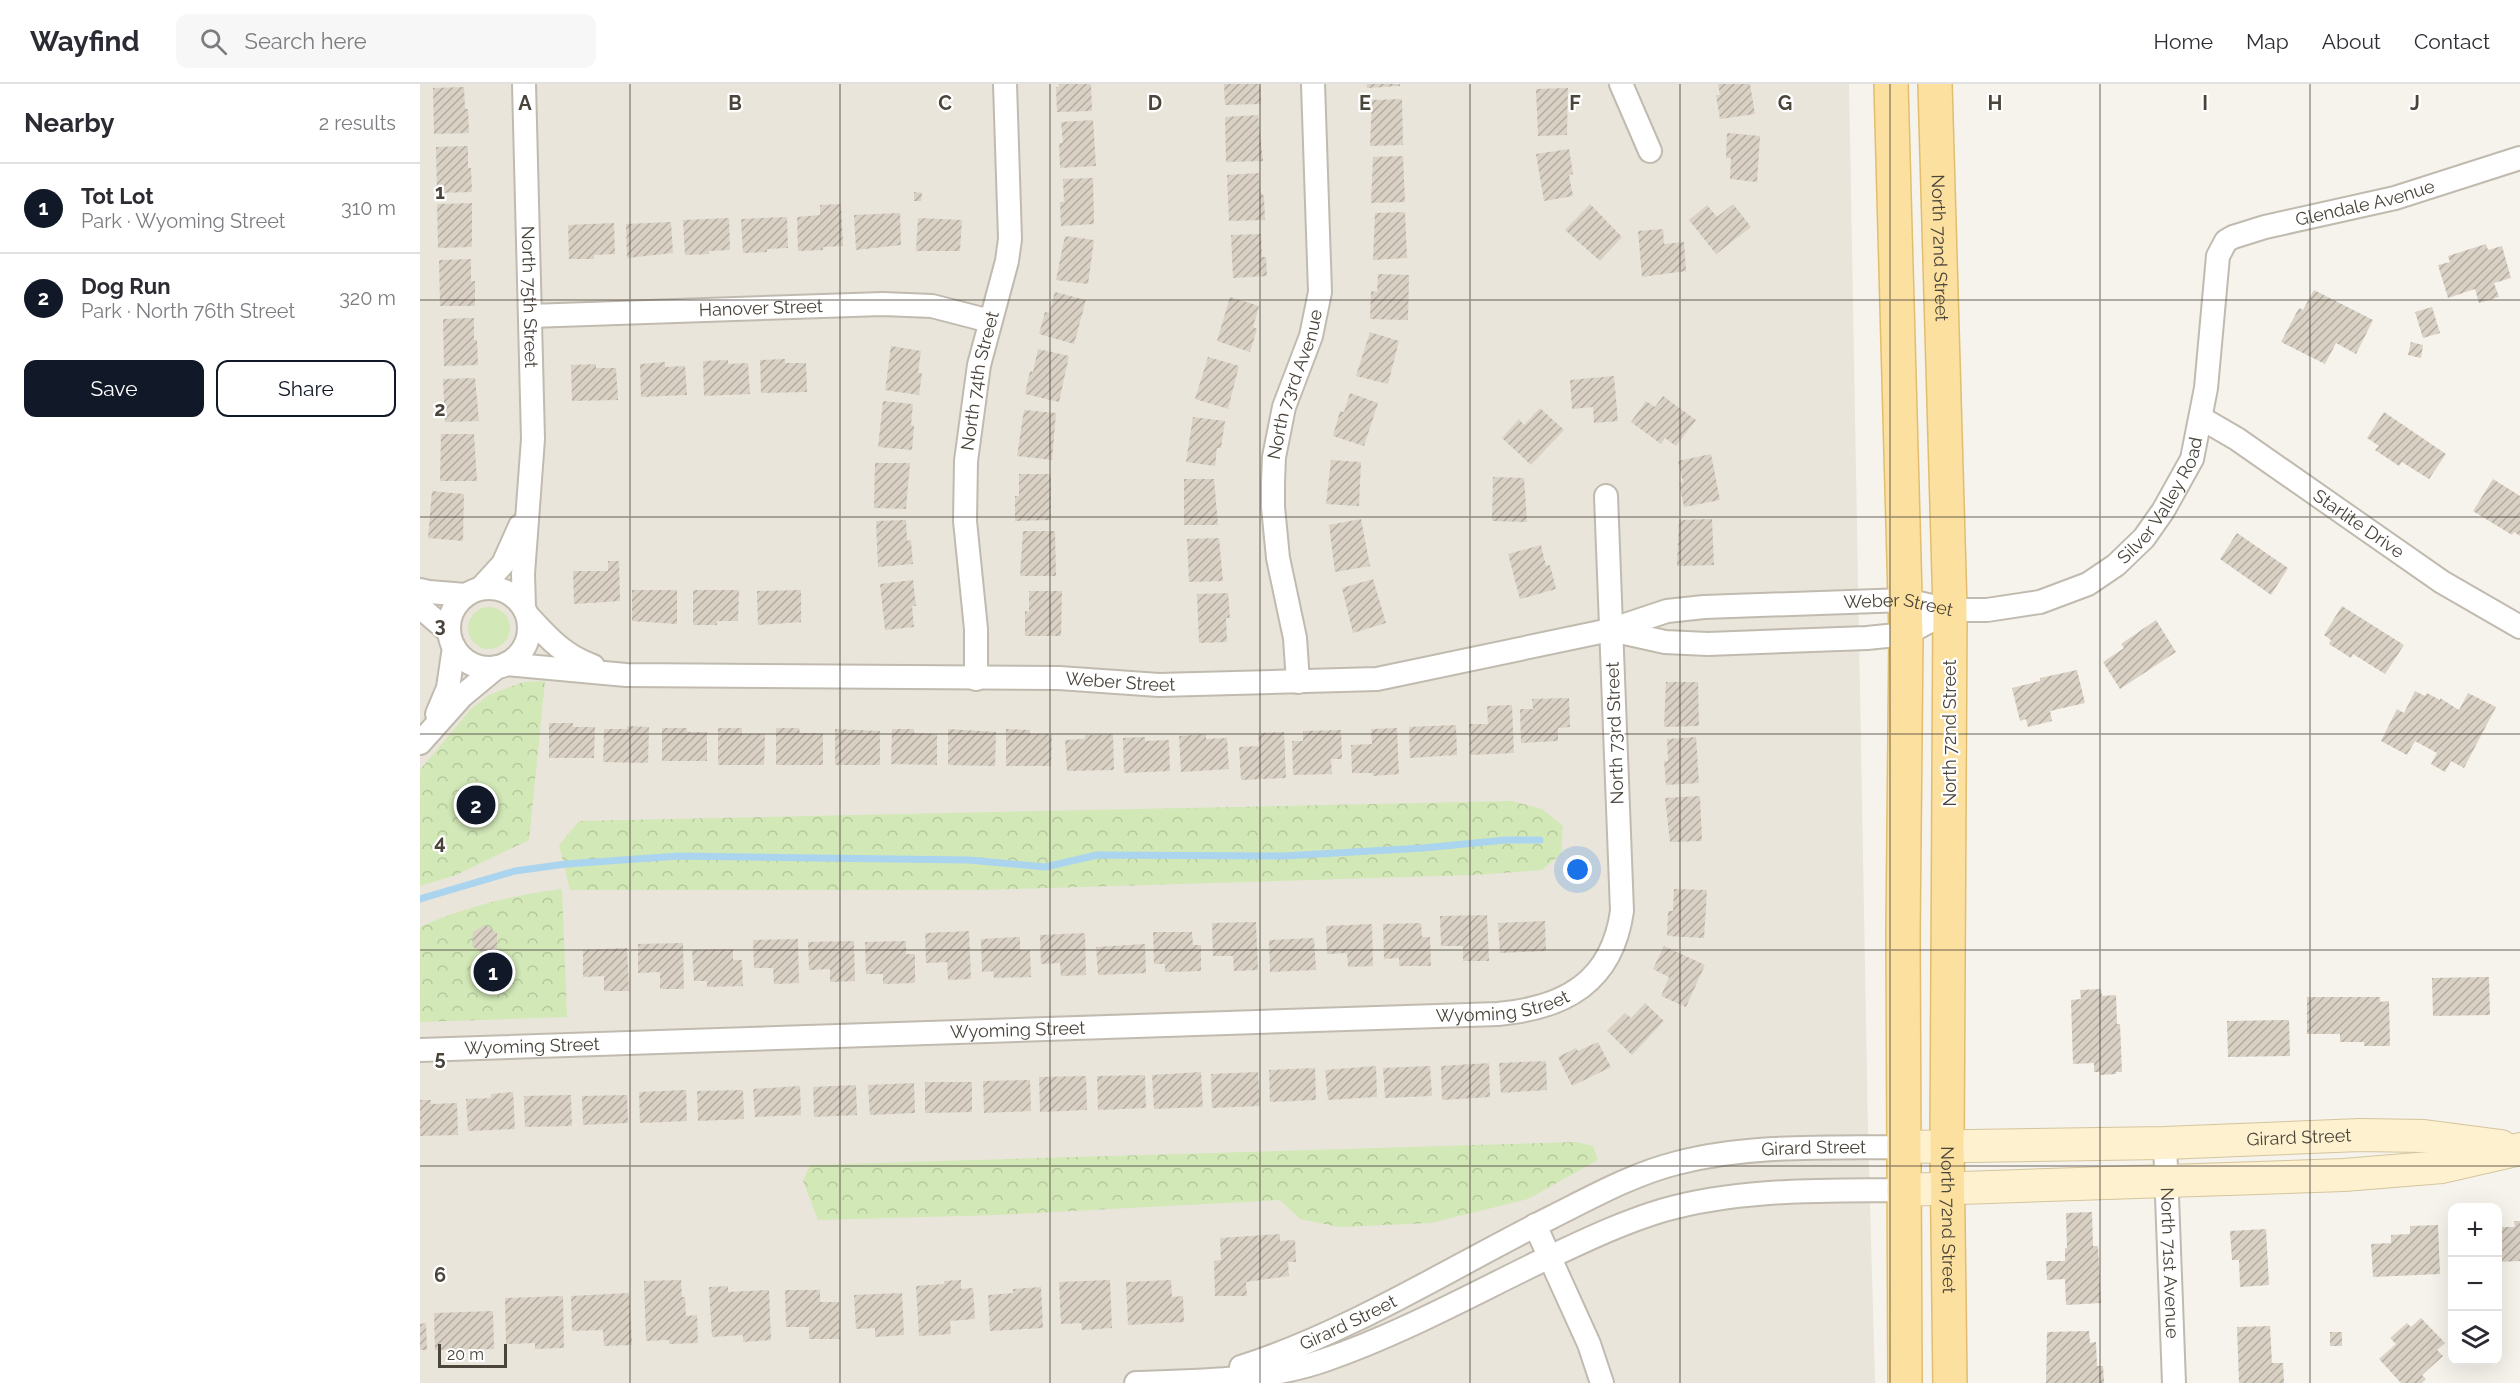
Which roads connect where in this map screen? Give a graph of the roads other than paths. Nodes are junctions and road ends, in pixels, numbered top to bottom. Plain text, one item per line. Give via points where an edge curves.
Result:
1 (524, 84) edge
2 (1005, 84) edge
3 (1313, 84) edge
4 (1621, 84) edge
5 (1891, 84) edge
6 (1935, 84) edge
7 (1650, 151) dead end
8 (2520, 158) edge
9 (2218, 256) joint
10 (530, 316) junction
11 (990, 321) junction
12 (2201, 418) junction
13 (1606, 496) dead end
14 (528, 508) junction
15 (420, 590) edge
16 (474, 591) junction
17 (1905, 600) junction
18 (420, 607) edge
19 (1950, 610) junction
20 (526, 612) junction
21 (2520, 627) edge
22 (1610, 630) junction
23 (1906, 634) junction
24 (451, 640) junction
25 (501, 666) junction
26 (626, 675) junction
27 (976, 679) junction
28 (1298, 682) junction
29 (424, 737) edge
30 (1603, 966) joint
31 (420, 1050) edge
32 (2164, 1143) junction
33 (1903, 1147) junction
34 (1947, 1147) junction
35 (2520, 1149) edge
36 (2166, 1182) junction
37 (1903, 1190) junction
38 (1948, 1190) junction
39 (1535, 1226) junction
40 (1551, 1257) junction
41 (1136, 1383) edge
42 (1154, 1383) edge
43 (1602, 1383) edge
44 (1905, 1383) edge
45 (1950, 1383) edge
46 (2174, 1383) edge

1 - 10 street, North 75th Street
2 - 11 street, North 74th Street via 1010,239
3 - 28 street, North 73rd Avenue via 1320,292 1311,336 1284,407 1273,483 1278,558 1295,638
4 - 7 street
5 - 17 main road
6 - 19 main road, North 72nd Street
8 - 9 street, Glendale Avenue via 2395,198 2265,226 2226,241
9 - 12 street, Silver Valley Road
10 - 11 street, Hanover Street via 883,304 932,306
10 - 14 street, North 75th Street via 533,439
11 - 27 street, North 74th Street via 973,399 965,471
12 - 19 street, Silver Valley Road via 2192,459 2163,511 2144,538 2116,565 2088,584 2040,602
12 - 21 street, Starlite Drive via 2442,582
13 - 22 street, North 73rd Street
14 - 16 street, North 75th Street via 503,564
14 - 20 street, North 75th Street via 523,574
15 - 16 street
16 - 20 street via 495,587 506,591 516,597
16 - 24 street via 451,613
17 - 19 street, Weber Street
17 - 22 street, Weber Street via 1704,607 1667,612
17 - 23 main road
18 - 24 street
19 - 23 street, Weber Street
19 - 34 main road, North 72nd Street
20 - 25 street via 528,641 522,651
20 - 26 street, Weber Street via 557,648 573,659
22 - 23 street, Weber Street via 1665,642 1708,645
22 - 28 street, Weber Street via 1403,675
22 - 30 street, North 73rd Street via 1622,911 1618,934
23 - 33 main road
24 - 25 street via 466,661 478,667
24 - 29 street via 448,688
25 - 26 street, Weber Street
25 - 29 street via 462,696
26 - 27 street, Weber Street
27 - 28 street, Weber Street via 1070,678 1159,685
30 - 31 street, Wyoming Street via 1564,999 1525,1011 1498,1014
32 - 34 street, Girard Street
32 - 35 street, Girard Street via 2424,1136
32 - 36 street, North 71st Avenue
33 - 34 street, Girard Street
33 - 37 main road
33 - 39 street, Girard Street via 1751,1151 1697,1158 1631,1178
34 - 38 main road, North 72nd Street
35 - 36 street, Girard Street via 2442,1167 2392,1172
36 - 38 street, Girard Street
36 - 46 street, North 71st Avenue
37 - 38 street, Girard Street
37 - 40 street, Girard Street via 1766,1195 1680,1206 1602,1232
37 - 44 main road
38 - 45 main road, North 72nd Street
39 - 40 street
39 - 42 street, Girard Street via 1280,1354 1231,1370
40 - 42 street, Girard Street via 1412,1324 1324,1360 1284,1372
40 - 43 street
41 - 42 street, Girard Street

